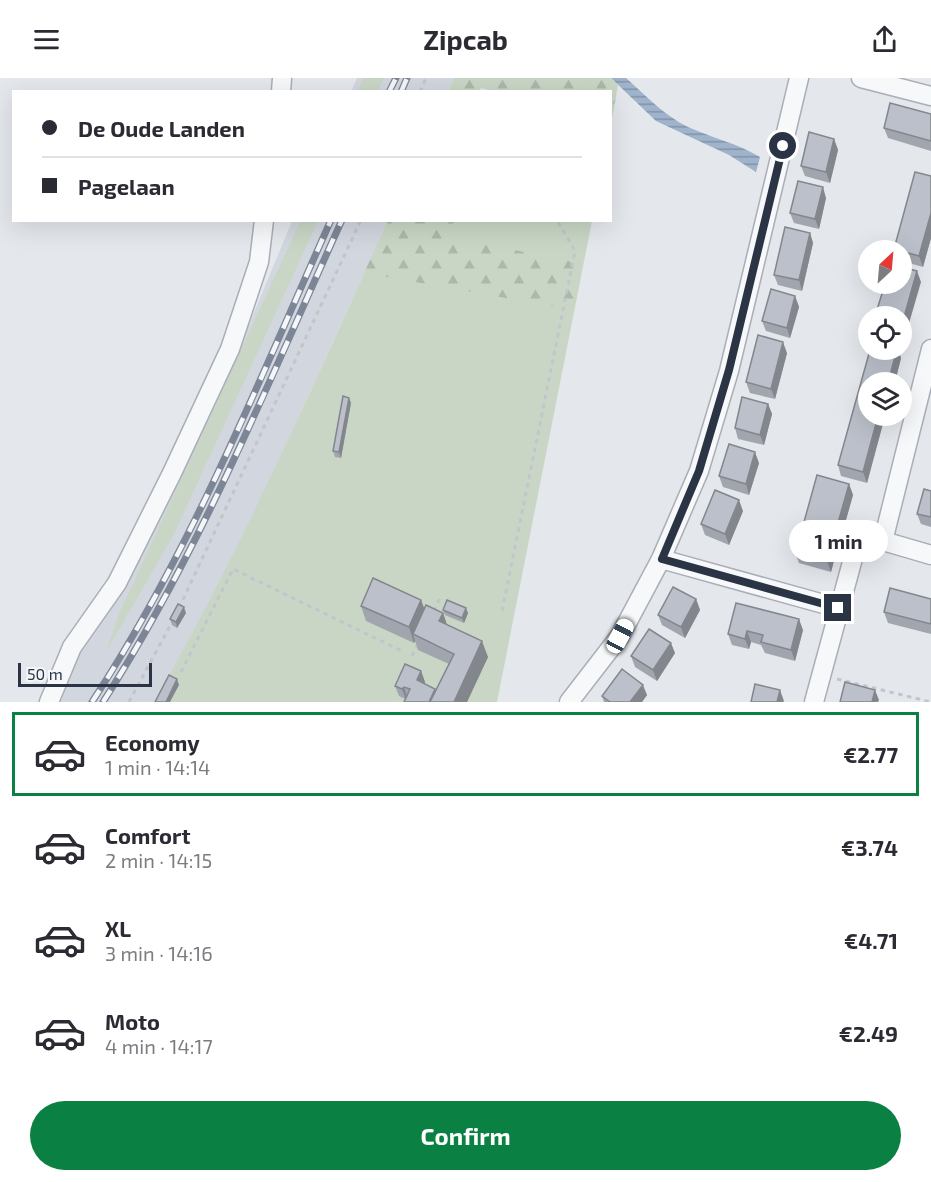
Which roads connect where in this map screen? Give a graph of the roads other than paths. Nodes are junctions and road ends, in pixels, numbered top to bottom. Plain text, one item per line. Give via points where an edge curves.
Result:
1 (799, 78) edge
2 (861, 78) edge
3 (931, 96) edge
4 (264, 222) edge
5 (931, 349) edge
6 (883, 541) junction
7 (931, 555) edge
8 (662, 559) junction
9 (838, 608) junction
10 (49, 702) edge
11 (570, 702) edge
12 (814, 702) edge

1 - 8 street via 729,370 699,471
2 - 3 street
4 - 10 street via 259,262 230,349 122,573 72,647
5 - 6 street
6 - 7 street
6 - 9 street via 855,551
8 - 9 street
8 - 11 street via 620,636
9 - 12 street

